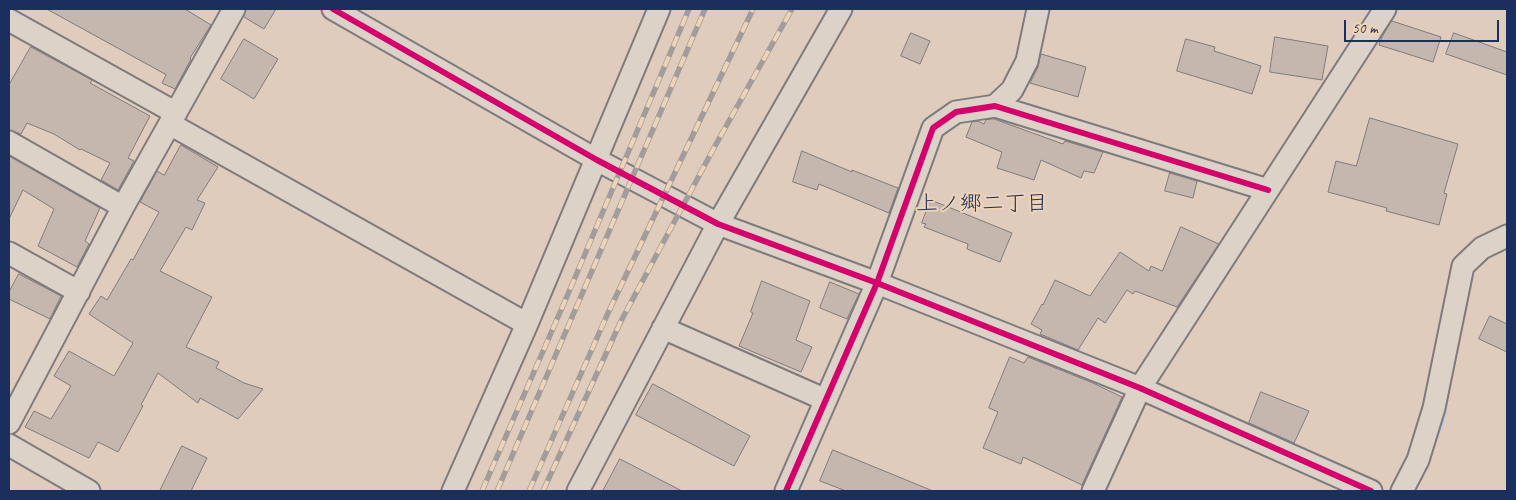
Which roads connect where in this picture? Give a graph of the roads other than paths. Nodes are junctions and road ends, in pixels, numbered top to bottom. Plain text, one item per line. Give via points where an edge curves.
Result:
1 (234, 9) edge
2 (333, 9) edge
3 (659, 9) edge
4 (841, 9) edge
5 (1038, 9) edge
6 (1385, 9) edge
7 (9, 20) edge
8 (996, 106) junction
9 (173, 118) junction
10 (9, 142) edge
11 (597, 160) junction
12 (1268, 190) junction
13 (123, 207) junction
14 (718, 224) junction
15 (1507, 236) edge
16 (9, 253) edge
17 (877, 282) junction
18 (79, 292) junction
19 (528, 324) junction
20 (663, 328) junction
21 (1140, 388) junction
22 (826, 400) junction
23 (9, 423) edge
24 (9, 445) edge
25 (89, 491) edge
26 (453, 491) edge
27 (578, 491) edge
28 (786, 491) edge
29 (1093, 491) edge
30 (1371, 491) edge
31 (1402, 491) edge

1 - 9 street
2 - 11 street
3 - 11 street
4 - 14 street
5 - 8 street via 1027,61 1012,90
6 - 12 street
7 - 9 street
8 - 12 street
8 - 17 street via 956,112 933,128
9 - 13 street
9 - 19 street
10 - 13 street
11 - 14 street
11 - 19 street
12 - 21 street
13 - 18 street
14 - 17 street
14 - 20 street
15 - 31 street via 1482,248 1463,266 1434,408 1418,460
16 - 18 street
17 - 21 street
17 - 22 street
18 - 23 street
19 - 26 street
20 - 22 street
20 - 27 street
21 - 29 street
21 - 30 street
22 - 28 street
24 - 25 street

